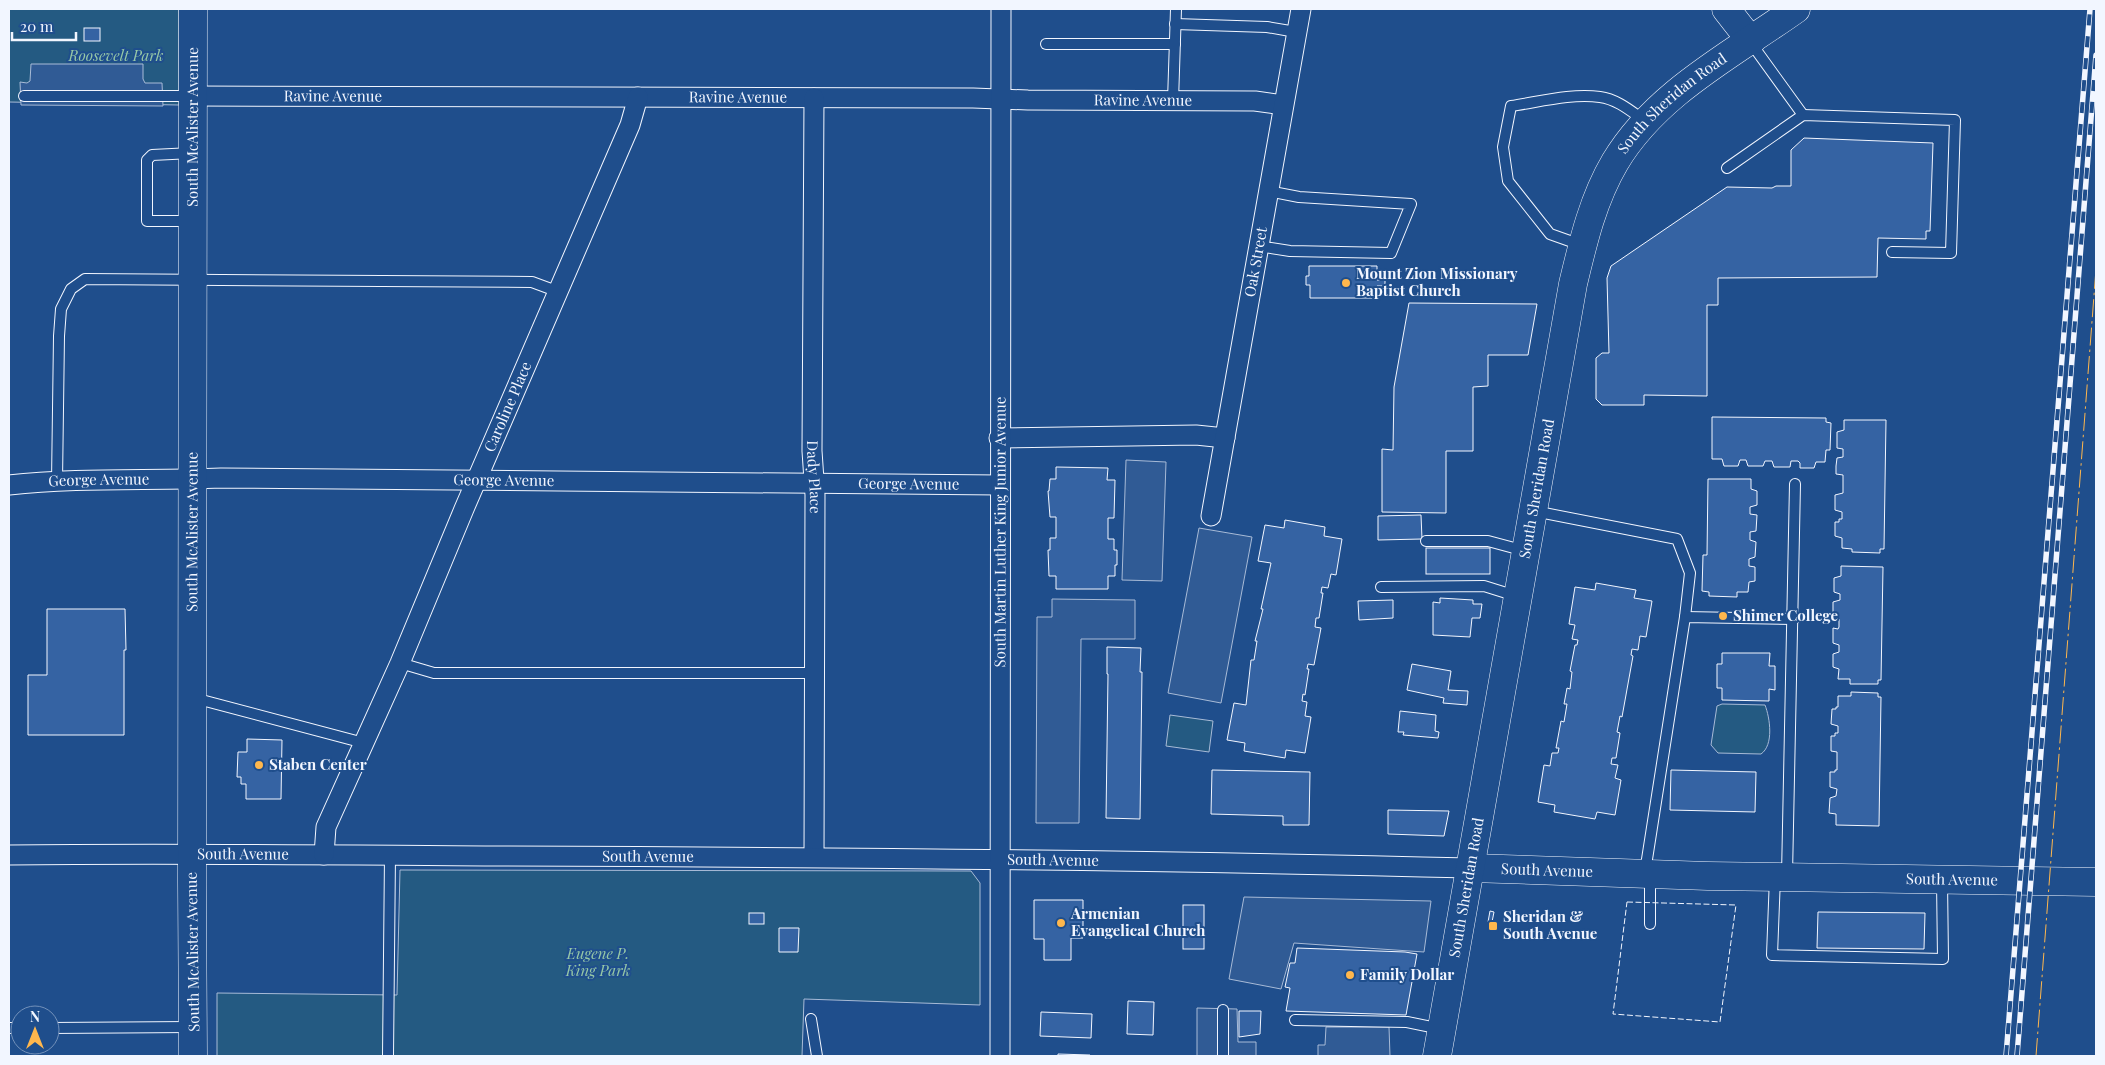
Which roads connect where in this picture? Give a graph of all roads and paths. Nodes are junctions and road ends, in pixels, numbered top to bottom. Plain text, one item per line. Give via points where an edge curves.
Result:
1 (194, 9) edge
2 (1001, 9) edge
3 (1176, 9) edge
4 (1301, 9) edge
5 (1726, 9) edge
6 (1796, 9) edge
7 (1175, 24) junction
8 (1296, 32) junction
9 (1750, 42) junction
10 (1046, 44) dead end
11 (1175, 44) junction
12 (24, 96) dead end
13 (193, 96) junction
14 (638, 97) junction
15 (814, 98) junction
16 (1000, 99) junction
17 (1173, 101) junction
18 (1283, 105) junction
19 (1803, 115) junction
20 (1646, 122) junction
21 (193, 153) junction
22 (1727, 168) dead end
23 (1268, 191) junction
24 (193, 221) junction
25 (1582, 245) junction
26 (1258, 246) junction
27 (1892, 252) dead end
28 (193, 281) junction
29 (559, 292) junction
30 (999, 438) junction
31 (1225, 438) junction
32 (193, 479) junction
33 (477, 480) junction
34 (58, 481) junction
35 (814, 484) junction
36 (1796, 484) dead end
37 (9, 485) edge
38 (999, 485) junction
39 (1533, 511) junction
40 (1212, 516) dead end
41 (1426, 540) dead end
42 (1526, 551) junction
43 (1381, 587) dead end
44 (1518, 596) junction
45 (1685, 617) junction
46 (1794, 619) junction
47 (400, 663) junction
48 (813, 673) junction
49 (193, 697) junction
50 (364, 742) junction
51 (192, 854) junction
52 (9, 855) edge
53 (324, 855) junction
54 (390, 855) junction
55 (814, 857) junction
56 (999, 859) junction
57 (1470, 868) junction
58 (1647, 874) junction
59 (1781, 876) junction
60 (1942, 878) junction
61 (2096, 882) edge
62 (1650, 924) dead end
63 (1223, 1010) dead end
64 (811, 1019) dead end
65 (1295, 1020) dead end
66 (193, 1027) junction
67 (60, 1028) edge
68 (1442, 1029) junction
69 (193, 1056) edge
70 (388, 1056) edge
71 (817, 1056) edge
72 (1000, 1056) edge
73 (1223, 1056) edge
74 (1437, 1056) edge

1 - 13 main road, South McAlister Avenue
2 - 16 street, South Martin Luther King Junior Avenue
3 - 7 lane
4 - 8 street, Oak Street
5 - 9 main road
6 - 9 main road, South Sheridan Road
7 - 8 lane via 1267,27
7 - 11 lane
8 - 18 street, Oak Street
9 - 19 lane
9 - 20 main road, South Sheridan Road via 1666,101
10 - 11 lane
11 - 17 lane
12 - 13 lane
13 - 14 street, Ravine Avenue
13 - 21 main road, South McAlister Avenue
14 - 15 street, Ravine Avenue
14 - 29 street, Caroline Place via 630,125
15 - 16 street, Ravine Avenue
15 - 35 street, Dady Place
16 - 17 street, Ravine Avenue
16 - 30 street, South Martin Luther King Junior Avenue
17 - 18 street, Ravine Avenue via 1255,101
18 - 23 street, Oak Street
19 - 22 lane
19 - 27 lane via 1955,120 1950,253
20 - 25 main road, South Sheridan Road via 1615,162
20 - 25 lane via 1625,107 1601,97 1563,98 1510,106 1504,147 1508,181 1550,234
21 - 24 main road, South McAlister Avenue
21 - 24 lane via 152,155 147,160 147,220
23 - 26 street, Oak Street
23 - 26 lane via 1299,197 1411,204 1391,253 1290,251
24 - 28 main road, South McAlister Avenue
25 - 39 main road, South Sheridan Road
26 - 31 street, Oak Street
28 - 29 lane via 532,282
28 - 32 main road, South McAlister Avenue
28 - 34 lane via 91,279 71,289 61,309 59,323
29 - 33 street, Caroline Place
30 - 31 street via 1196,435
30 - 38 street, South Martin Luther King Junior Avenue
31 - 40 street, Oak Street
32 - 33 street, George Avenue
32 - 34 street, George Avenue
32 - 49 main road, South McAlister Avenue
33 - 35 street, George Avenue
33 - 47 street, Caroline Place
34 - 37 street, George Avenue
35 - 38 street, George Avenue
35 - 48 street, Dady Place
36 - 46 lane
38 - 56 street, South Martin Luther King Junior Avenue
39 - 42 main road, South Sheridan Road
39 - 45 lane via 1677,539 1690,573
41 - 42 lane via 1488,540
42 - 44 main road, South Sheridan Road
43 - 44 lane via 1484,586
44 - 57 main road, South Sheridan Road
45 - 46 lane
45 - 58 lane
46 - 59 lane
47 - 48 lane via 434,673
47 - 50 street, Caroline Place
48 - 55 street, Dady Place
49 - 50 lane
49 - 51 main road, South McAlister Avenue
50 - 53 street, Caroline Place via 326,828
51 - 52 street, South Avenue
51 - 53 street, South Avenue
51 - 66 main road, South McAlister Avenue
53 - 54 street, South Avenue
54 - 55 street, South Avenue
54 - 70 lane
55 - 56 street, South Avenue
56 - 57 street, South Avenue
56 - 72 street, South Martin Luther King Junior Avenue
57 - 58 main road, South Avenue
57 - 68 main road, South Sheridan Road
58 - 59 main road, South Avenue
58 - 62 lane
59 - 60 main road, South Avenue
59 - 60 lane via 1772,955 1943,958
60 - 61 main road, South Avenue
63 - 73 lane
64 - 71 lane
65 - 68 lane via 1407,1022
66 - 67 lane
66 - 69 main road, South McAlister Avenue
68 - 74 main road, South Sheridan Road

